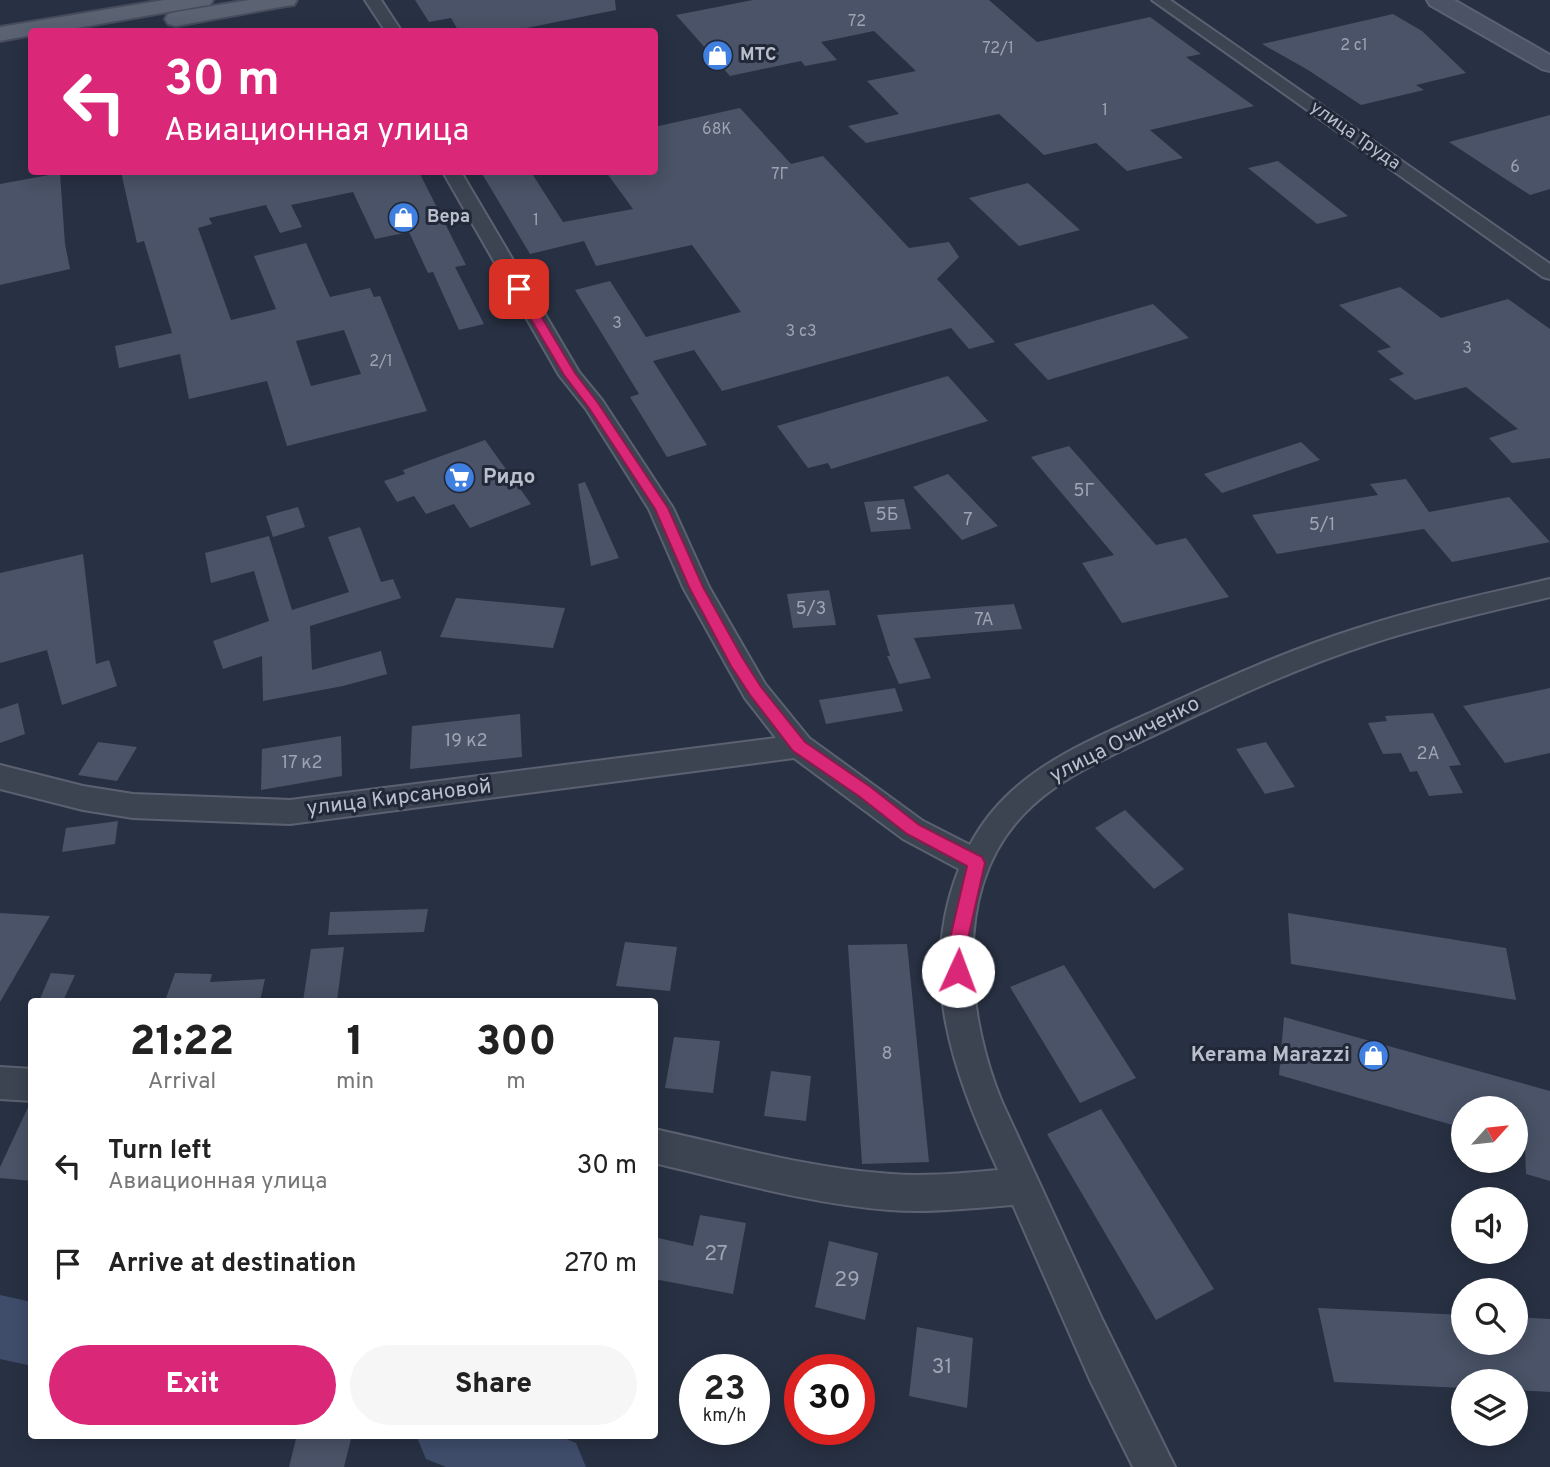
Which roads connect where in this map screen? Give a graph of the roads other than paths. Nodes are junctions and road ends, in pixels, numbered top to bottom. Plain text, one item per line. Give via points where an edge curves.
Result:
1 (202, 0) edge
2 (286, 0) edge
3 (373, 0) edge
4 (1160, 0) edge
5 (1438, 0) edge
6 (1465, 0) edge
7 (36, 28) edge
8 (125, 28) edge
9 (391, 28) edge
10 (28, 29) edge
11 (0, 34) edge
12 (28, 45) edge
13 (1550, 47) edge
14 (0, 49) edge
15 (1550, 64) edge
16 (454, 175) edge
17 (1550, 273) edge
18 (1550, 588) edge
19 (799, 746) junction
20 (0, 777) edge
21 (976, 863) junction
22 (0, 1083) edge
23 (28, 1086) edge
24 (658, 1147) edge
25 (1023, 1186) junction
26 (1155, 1467) edge

1 - 7 main road
2 - 8 main road
3 - 9 street
4 - 17 street, улица Труда
5 - 15 street
6 - 13 street
10 - 11 main road
12 - 14 main road
16 - 19 street via 563,364 661,508 696,587 737,662
18 - 21 street, улица Очиченко via 1355,639 1261,674 1108,744 1051,775 1014,804 992,831
19 - 20 street, улица Кирсановой via 290,811 132,806
19 - 21 street via 913,830
21 - 25 street, улица Очиченко via 957,947 960,1018 977,1085
22 - 23 street
24 - 25 street via 846,1187 892,1192
25 - 26 street, улица Очиченко via 1119,1401

